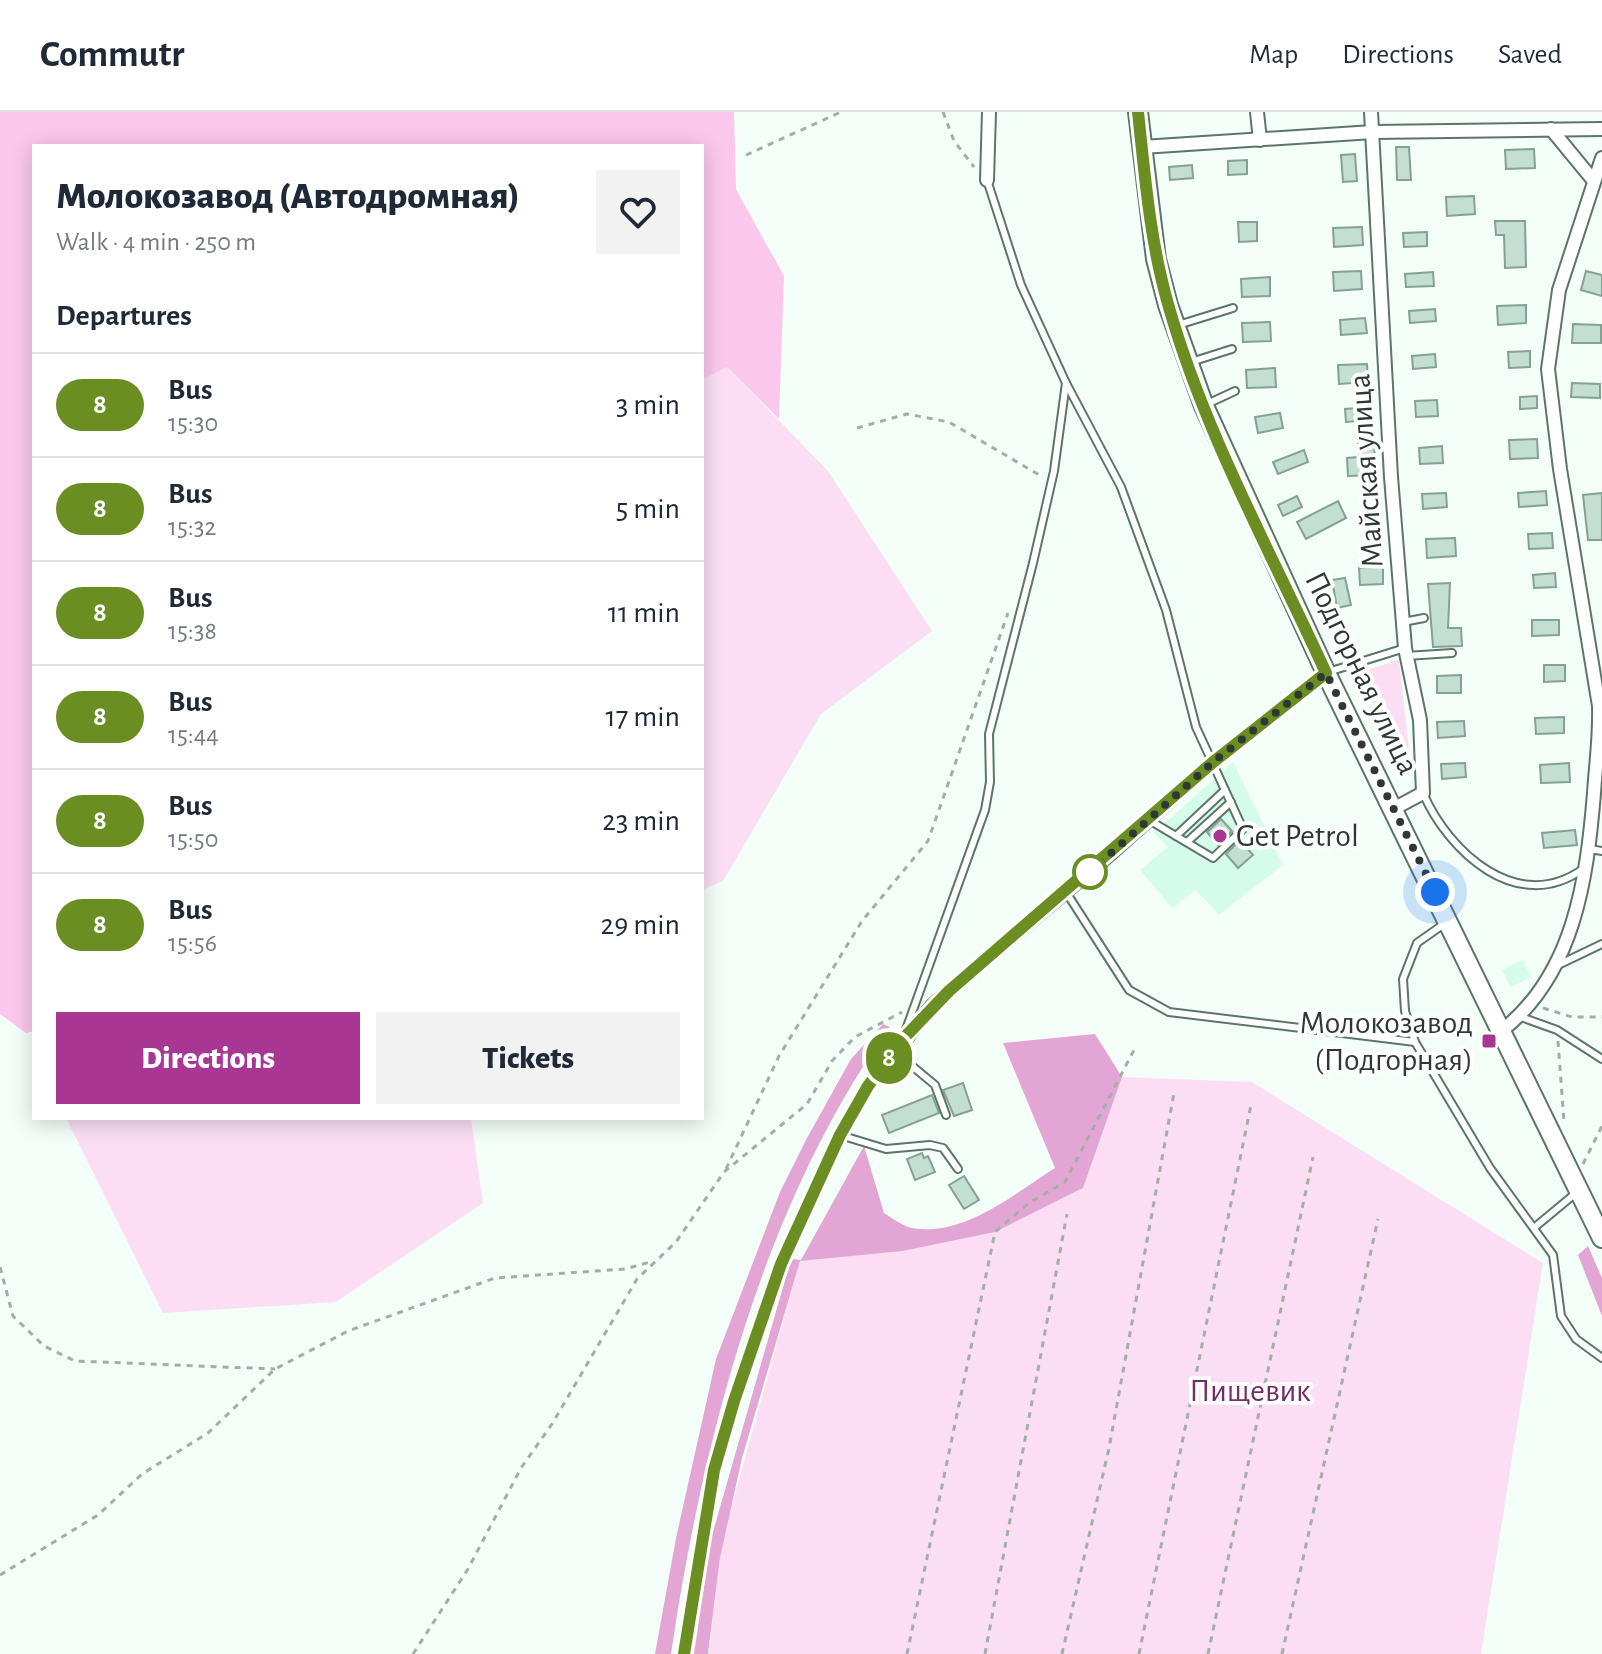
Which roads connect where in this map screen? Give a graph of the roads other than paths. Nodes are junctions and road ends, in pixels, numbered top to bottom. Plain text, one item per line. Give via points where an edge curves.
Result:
1 (989, 112) edge
2 (1138, 112) edge
3 (1257, 112) edge
4 (1371, 112) edge
5 (1551, 129) junction
6 (1602, 129) edge
7 (1373, 132) junction
8 (1260, 140) junction
9 (1142, 147) junction
10 (1602, 158) edge
11 (987, 180) joint
12 (1593, 180) junction
13 (1233, 308) dead end
14 (1175, 326) junction
15 (1232, 349) dead end
16 (1188, 363) junction
17 (1066, 383) junction
18 (1235, 391) dead end
19 (1204, 406) junction
20 (1424, 618) dead end
21 (1403, 622) junction
22 (1406, 652) junction
23 (1452, 653) dead end
24 (1326, 673) junction
25 (1602, 690) edge
26 (1599, 706) junction
27 (1212, 763) junction
28 (1225, 790) junction
29 (1423, 793) junction
30 (1231, 802) junction
31 (1395, 808) junction
32 (1149, 820) junction
33 (1176, 836) junction
34 (1187, 842) junction
35 (1596, 850) edge
36 (1589, 864) junction
37 (1066, 892) junction
38 (1449, 920) junction
39 (1602, 944) edge
40 (1553, 967) junction
41 (1521, 1017) junction
42 (1500, 1032) junction
43 (1415, 1042) junction
44 (898, 1046) junction
45 (1602, 1059) edge
46 (946, 1115) dead end
47 (840, 1135) junction
48 (958, 1169) dead end
49 (1580, 1190) junction
50 (1535, 1227) junction
51 (1602, 1238) edge
52 (1602, 1358) edge
53 (684, 1654) edge

1 - 11 street
2 - 9 street, Подгорная улица
3 - 8 street
4 - 7 street, Майская улица
5 - 6 street
5 - 7 street
5 - 12 street
7 - 8 street
7 - 21 street, Майская улица
8 - 9 street
9 - 14 street, Подгорная улица via 1156,259
10 - 12 street
11 - 17 lane via 1021,285
12 - 26 street via 1559,290 1548,369
13 - 14 lane
14 - 16 street, Подгорная улица
15 - 16 lane
16 - 19 street, Подгорная улица
17 - 27 lane via 1121,487 1166,610 1196,727
17 - 44 lane via 1051,481 989,734 985,810
18 - 19 lane
19 - 24 street, Подгорная улица
20 - 21 lane
21 - 22 street, Майская улица
22 - 23 lane
22 - 24 lane
22 - 29 street, Майская улица via 1420,720
24 - 27 street
24 - 31 street, Подгорная улица
25 - 26 street
26 - 35 street
27 - 28 lane
27 - 32 street
28 - 30 lane
28 - 33 lane
29 - 31 street
29 - 36 lane via 1443,831 1470,860 1497,877 1552,882
30 - 34 lane
30 - 34 lane via 1243,829 1213,858
31 - 38 street, Подгорная улица
32 - 33 lane
32 - 37 street
33 - 34 lane
35 - 36 street
36 - 40 street via 1578,908
37 - 43 lane via 1129,990 1169,1012
37 - 44 street via 955,986
38 - 42 street, Подгорная улица
38 - 43 lane via 1417,943 1403,979 1405,1011
39 - 40 lane
40 - 41 street
41 - 42 street
41 - 45 lane via 1557,1030
42 - 49 street, Подгорная улица
43 - 50 lane via 1490,1168
44 - 46 lane via 935,1085
44 - 47 street
47 - 48 lane via 886,1149 943,1148
47 - 53 street via 781,1264 734,1401 714,1470
49 - 50 lane
49 - 51 street, Подгорная улица
50 - 52 lane via 1553,1255 1561,1316 1576,1339

